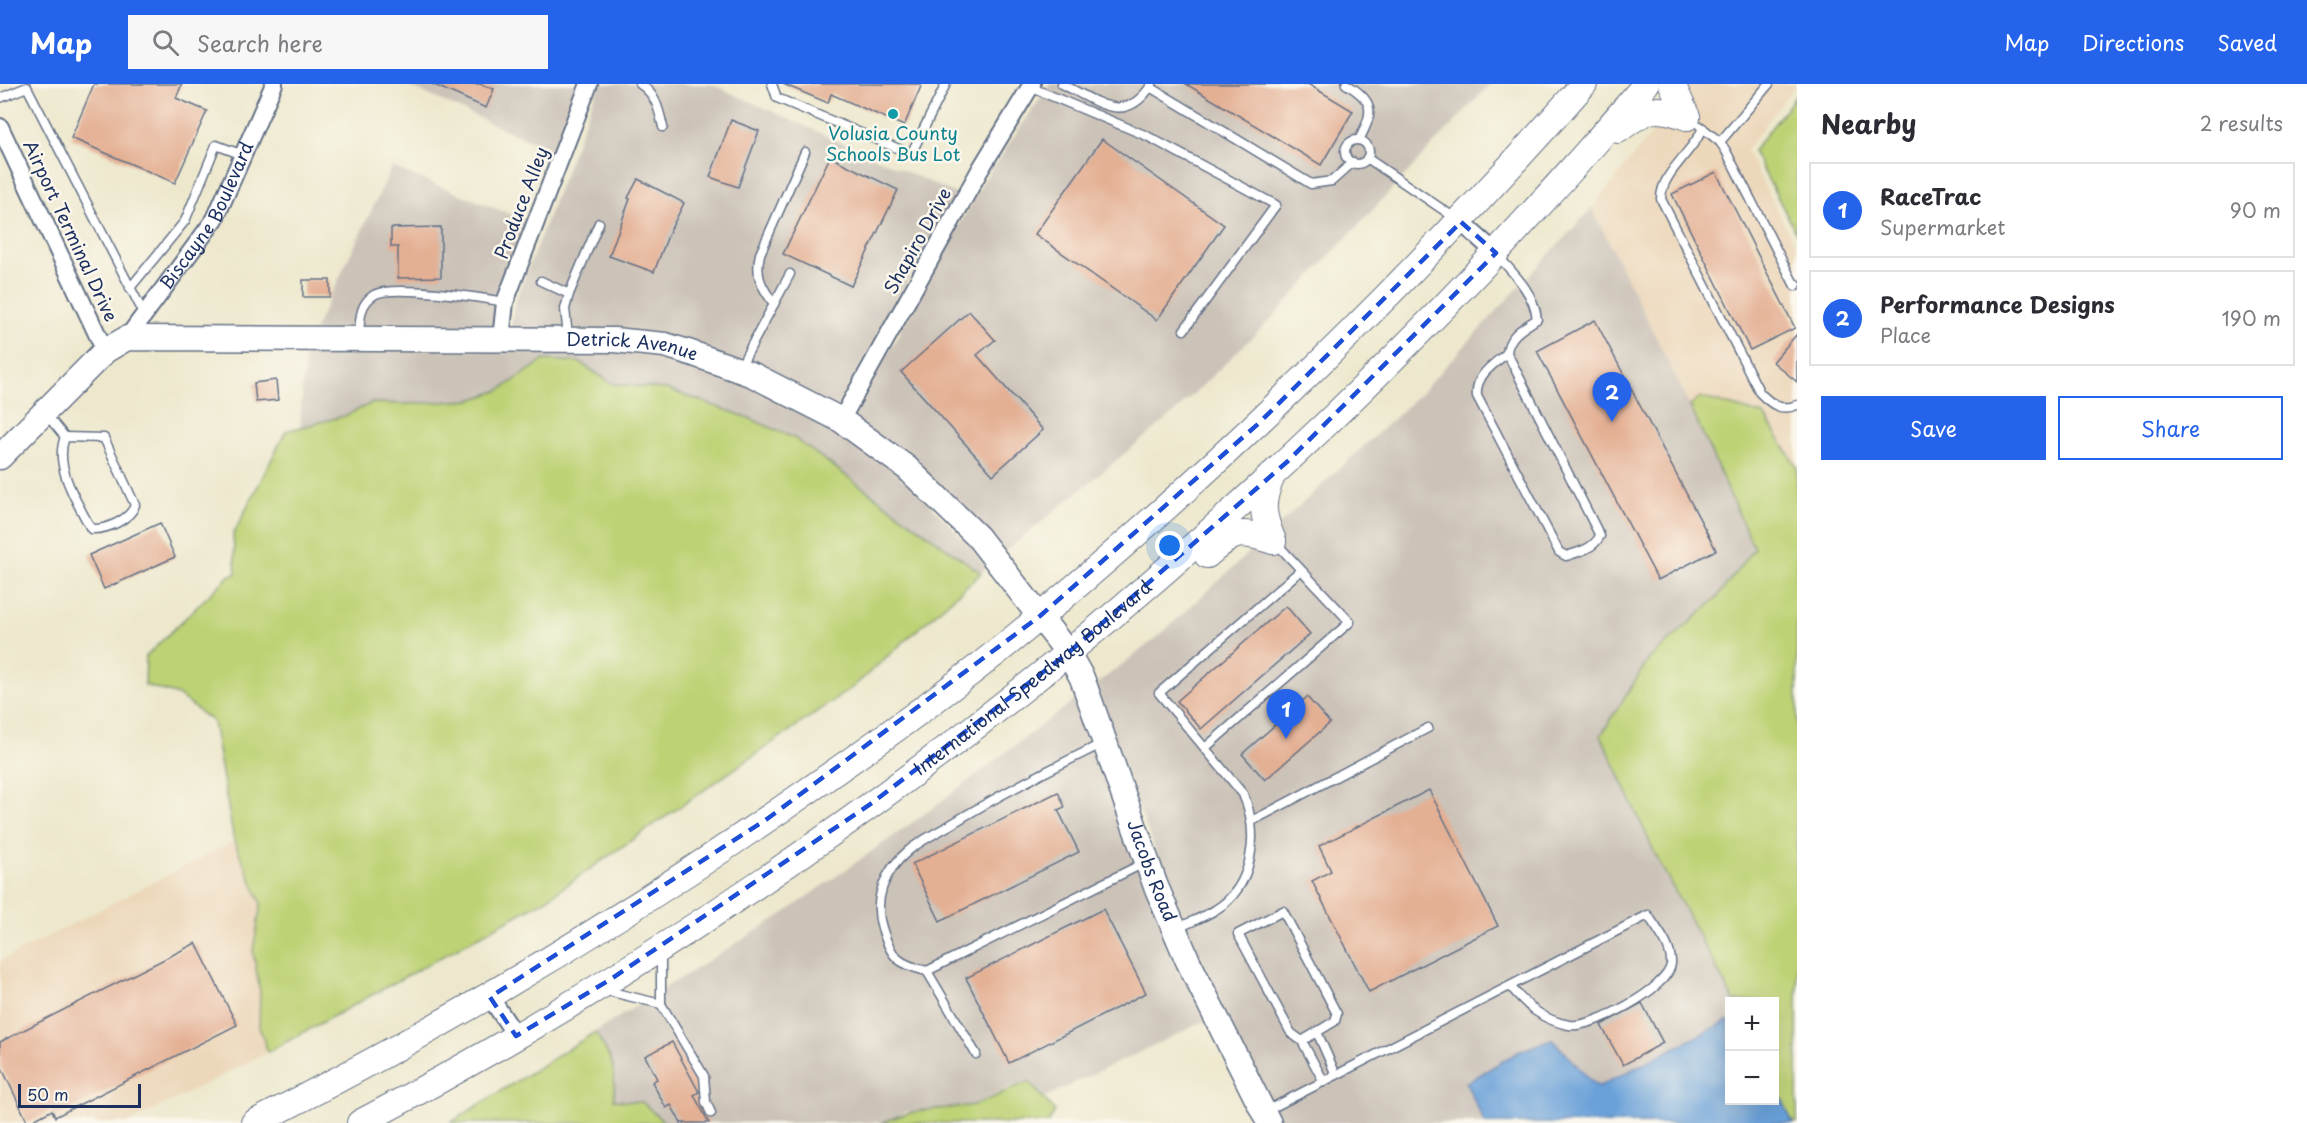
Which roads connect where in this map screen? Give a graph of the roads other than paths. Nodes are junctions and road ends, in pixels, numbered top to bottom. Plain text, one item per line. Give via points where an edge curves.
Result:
1 (274, 84) edge
2 (589, 84) edge
3 (640, 84) edge
4 (772, 84) edge
5 (946, 84) edge
6 (1062, 84) edge
7 (1346, 84) edge
8 (1584, 84) edge
9 (1646, 84) edge
10 (1672, 84) edge
11 (1769, 84) edge
12 (1151, 85) edge
13 (1031, 86) edge
14 (0, 98) edge
15 (1695, 123) junction
16 (0, 127) edge
17 (663, 127) dead end
18 (1359, 140) junction
19 (1720, 142) junction
20 (805, 152) dead end
21 (243, 155) junction
22 (1367, 158) junction
23 (1582, 158) junction
24 (1353, 162) junction
25 (1461, 222) junction
26 (599, 223) dead end
27 (1496, 253) junction
28 (790, 274) dead end
29 (541, 281) dead end
30 (1797, 284) edge
31 (130, 288) junction
32 (569, 294) junction
33 (505, 302) junction
34 (774, 304) junction
35 (144, 314) junction
36 (1184, 330) dead end
37 (127, 338) junction
38 (501, 339) junction
39 (568, 340) junction
40 (359, 341) junction
41 (105, 351) junction
42 (1507, 352) junction
43 (738, 370) junction
44 (1797, 405) edge
45 (46, 413) junction
46 (841, 420) junction
47 (65, 437) junction
48 (0, 457) edge
49 (1272, 475) junction
50 (1273, 541) junction
51 (1301, 570) junction
52 (1040, 616) junction
53 (1110, 618) junction
54 (1068, 653) junction
55 (1428, 728) dead end
56 (1106, 742) junction
57 (1205, 748) junction
58 (1252, 821) junction
59 (1147, 861) junction
60 (1174, 929) junction
61 (662, 946) junction
62 (927, 971) junction
63 (1510, 986) junction
64 (596, 988) junction
65 (490, 997) junction
66 (661, 1004) junction
67 (1317, 1032) junction
68 (516, 1036) junction
69 (1302, 1041) junction
70 (976, 1054) dead end
71 (1336, 1075) junction
72 (1324, 1082) junction
73 (711, 1113) dead end
74 (1266, 1118) edge
75 (255, 1123) edge
76 (360, 1123) edge

1 - 21 street, Biscayne Boulevard
2 - 33 street, Produce Alley
3 - 17 lane via 650,90
4 - 5 lane via 777,98 911,154
6 - 12 lane via 1110,107 1137,104
7 - 18 lane via 1368,102 1369,121
8 - 25 main road
9 - 23 main road, International Speedway Boulevard
10 - 15 main road
11 - 19 lane
12 - 24 lane via 1311,184 1332,181
13 - 36 lane via 1147,136 1276,205
13 - 46 street, Shapiro Drive
14 - 31 lane via 27,87
15 - 19 lane
15 - 23 main road via 1666,109 1646,111
15 - 44 lane via 1696,143 1667,179 1661,199 1760,393 1780,408
16 - 41 street, Airport Terminal Drive
18 - 22 lane via 1368,147
18 - 24 lane via 1349,143 1346,150 1347,158
19 - 30 lane
20 - 34 lane via 760,254 759,284
21 - 31 lane via 216,145 185,221
21 - 35 street, Biscayne Boulevard via 215,219
22 - 24 lane via 1361,163
22 - 25 lane
23 - 27 main road, International Speedway Boulevard
25 - 27 street
25 - 52 main road via 1258,424
26 - 32 lane
27 - 42 lane via 1536,306 1537,319 1515,334
27 - 49 main road, International Speedway Boulevard via 1390,363
28 - 34 lane
29 - 32 lane
31 - 35 lane
32 - 39 lane via 565,309
33 - 38 street, Produce Alley
33 - 40 lane via 454,294 379,292 361,310
34 - 43 lane
35 - 37 street, Biscayne Boulevard
37 - 40 street, Detrick Avenue
37 - 41 street
38 - 39 street, Detrick Avenue
38 - 40 street, Detrick Avenue
39 - 43 street, Detrick Avenue via 664,345
41 - 45 street
42 - 42 lane via 1600,536 1586,550 1566,556 1559,552 1476,396 1480,377
43 - 46 street, Detrick Avenue
45 - 47 lane
45 - 48 street
46 - 52 street, Detrick Avenue via 907,468 978,537
47 - 47 lane via 61,446 62,466 90,529 99,530 129,515 135,505 104,438
49 - 50 main road via 1263,503 1264,519
49 - 53 main road, International Speedway Boulevard
50 - 51 lane
50 - 53 main road via 1243,532 1230,535 1155,600
51 - 57 lane via 1159,693
51 - 57 lane via 1350,622
52 - 54 street, Jacobs Road
52 - 65 main road via 888,734 767,819
53 - 54 main road, International Speedway Boulevard
54 - 56 street, Jacobs Road via 1082,678
54 - 61 main road, International Speedway Boulevard via 976,727 862,810
55 - 58 lane
56 - 59 street, Jacobs Road
56 - 62 lane via 1000,794 907,852 891,872 880,892 877,910 887,943 894,957 904,965
57 - 58 lane via 1243,794
58 - 60 lane via 1249,863 1237,891 1217,910
59 - 60 street, Jacobs Road
59 - 62 lane
60 - 74 street, Jacobs Road
61 - 64 main road, International Speedway Boulevard
61 - 66 lane
62 - 70 lane
63 - 63 lane via 1648,915 1670,951 1671,967 1659,983 1617,1011 1592,1022 1572,1025 1550,1020 1530,1010
63 - 71 lane
64 - 66 lane
64 - 68 main road, International Speedway Boulevard
65 - 68 street
65 - 75 main road
66 - 73 lane via 704,1076
67 - 69 lane
67 - 69 lane via 1335,1021 1337,1014 1283,911 1238,934 1291,1034
67 - 71 lane
68 - 76 main road, International Speedway Boulevard
69 - 72 lane
71 - 72 lane
72 - 74 lane

